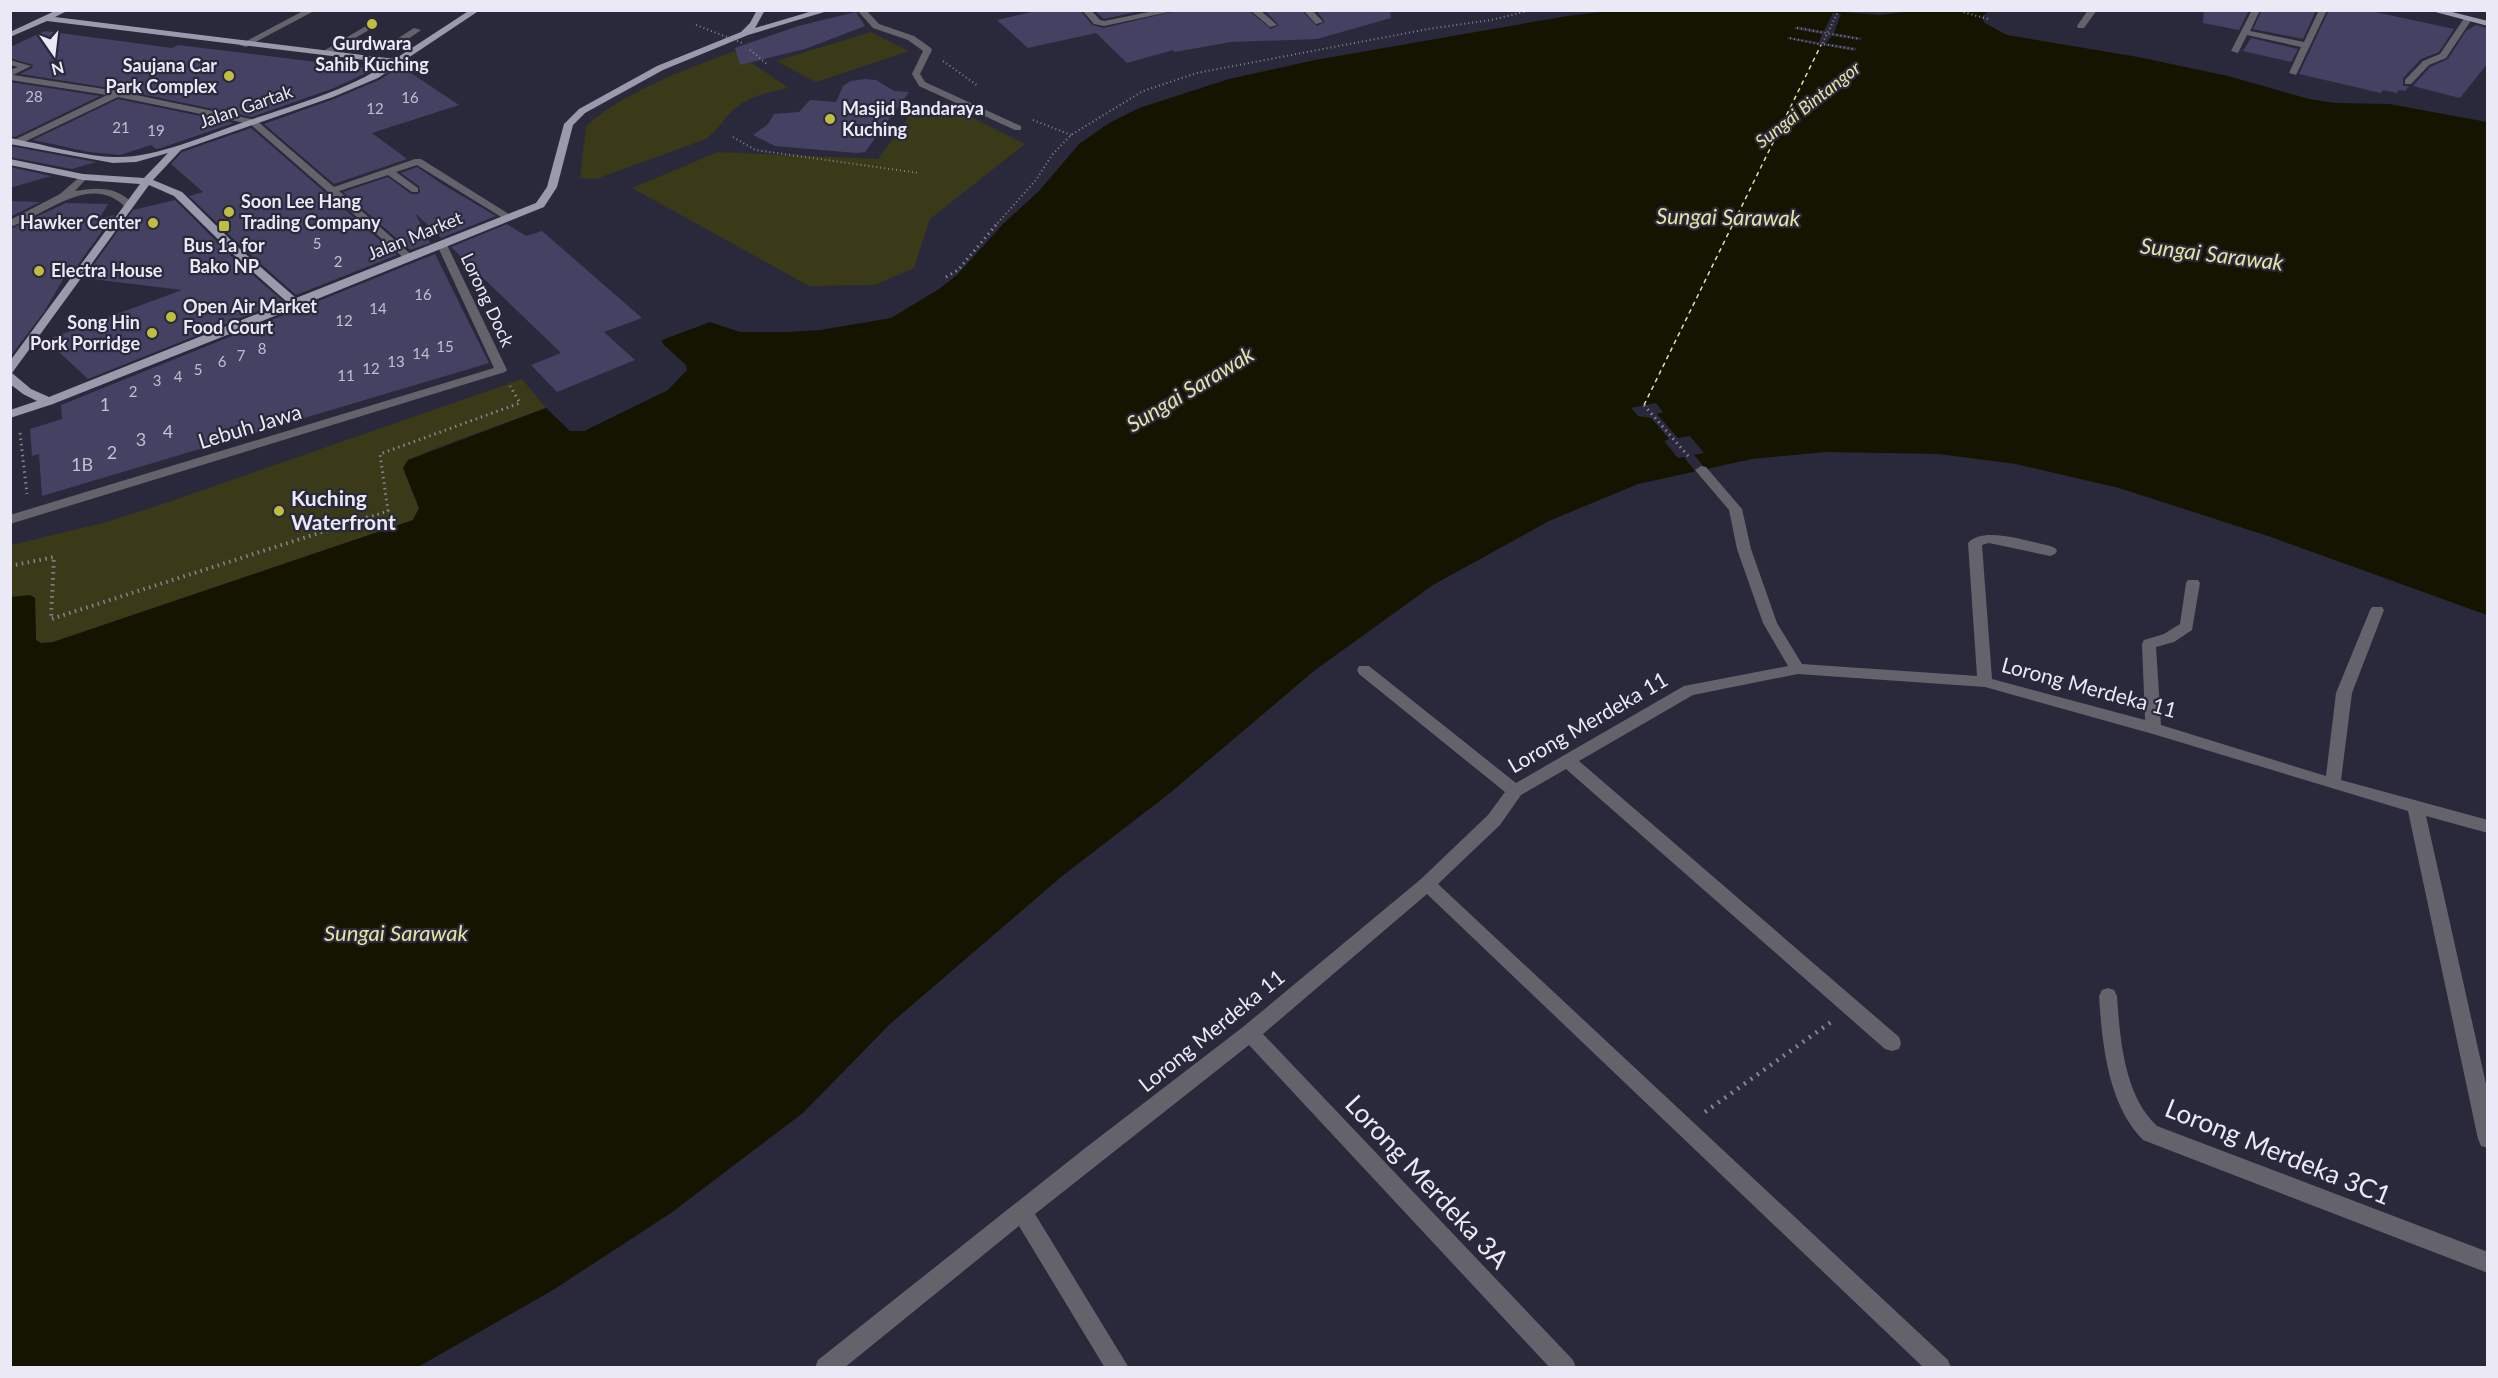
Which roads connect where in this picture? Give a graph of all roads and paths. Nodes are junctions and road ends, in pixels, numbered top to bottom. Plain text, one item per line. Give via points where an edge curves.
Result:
1 (65, 10) edge
2 (312, 10) edge
3 (476, 10) edge
4 (761, 10) edge
5 (827, 10) edge
6 (861, 10) edge
7 (1086, 10) edge
8 (1174, 10) edge
9 (1254, 10) edge
10 (1307, 10) edge
11 (1532, 10) edge
12 (1839, 10) edge
13 (1875, 10) edge
14 (1888, 10) edge
15 (1956, 10) edge
16 (2093, 10) edge
17 (2256, 10) edge
18 (2323, 10) edge
19 (2432, 10) edge
20 (48, 19) junction
21 (1988, 19) dead end
22 (2468, 19) junction
23 (1319, 22) dead end
24 (2487, 24) edge
25 (696, 25) dead end
26 (1273, 25) dead end
27 (2081, 26) dead end
28 (366, 28) dead end
29 (1797, 28) dead end
30 (417, 30) dead end
31 (2245, 32) junction
32 (1827, 33) junction
33 (10, 35) edge
34 (743, 38) junction
35 (1790, 38) dead end
36 (1860, 39) dead end
37 (340, 43) junction
38 (1822, 44) junction
39 (243, 45) junction
40 (2306, 45) junction
41 (1853, 49) dead end
42 (2235, 51) dead end
43 (324, 53) junction
44 (10, 62) edge
45 (399, 62) junction
46 (768, 65) dead end
47 (2293, 73) dead end
48 (10, 75) edge
49 (2408, 82) dead end
50 (117, 94) junction
51 (252, 122) junction
52 (1018, 128) dead end
53 (733, 137) dead end
54 (14, 142) edge
55 (178, 148) junction
56 (12, 164) edge
57 (389, 171) junction
58 (919, 173) dead end
59 (83, 177) junction
60 (147, 181) junction
61 (333, 190) junction
62 (415, 190) dead end
63 (178, 194) junction
64 (64, 196) junction
65 (129, 205) junction
66 (510, 218) junction
67 (10, 225) edge
68 (442, 244) junction
69 (409, 257) junction
70 (946, 277) dead end
71 (296, 304) junction
72 (10, 370) edge
73 (501, 370) junction
74 (10, 376) edge
75 (49, 401) junction
76 (1644, 405) dead end
77 (14, 413) edge
78 (1701, 470) joint
79 (30, 515) junction
80 (10, 520) edge
81 (2050, 551) dead end
82 (10, 566) edge
83 (2193, 583) dead end
84 (2377, 610) dead end
85 (1798, 669) junction
86 (1364, 670) dead end
87 (1985, 682) junction
88 (2153, 728) junction
89 (1567, 760) junction
90 (2333, 784) junction
91 (1515, 790) junction
92 (2415, 805) junction
93 (2487, 826) edge
94 (1427, 884) junction
95 (2108, 996) dead end
96 (1851, 1008) junction
97 (1250, 1033) junction
98 (1892, 1043) dead end
99 (1684, 1126) junction
100 (2487, 1139) edge
101 (1022, 1212) junction
102 (2487, 1263) edge
103 (826, 1368) edge
104 (1118, 1368) edge
105 (1565, 1368) edge
106 (1941, 1368) edge

1 - 20 main road
2 - 39 street
3 - 45 main road, Jalan Gartak
4 - 34 main road
5 - 34 main road, Jalan Market
6 - 52 street via 876,26 911,38 928,50 916,74 922,84
7 - 8 street via 1104,24
9 - 26 street
10 - 23 street
11 - 70 path via 1197,73 1143,91 1071,135 977,250
12 - 32 path
13 - 14 path
15 - 21 path
16 - 27 street
17 - 31 street
18 - 40 street
19 - 22 main road
20 - 33 main road
20 - 39 main road
22 - 24 main road
22 - 49 street via 2443,56 2426,63
25 - 34 path, bridge
28 - 37 street
29 - 32 path
30 - 37 street via 391,47
31 - 40 street
31 - 42 street
32 - 36 path
32 - 38 path
34 - 46 path
34 - 66 main road, Jalan Market via 660,68 582,111 569,124 552,187 540,205
35 - 38 path
37 - 43 street
38 - 41 path
39 - 43 main road
40 - 47 street
43 - 45 main road
44 - 48 street via 27,66
45 - 51 main road, Jalan Gartak via 330,95
48 - 50 street
50 - 51 street
50 - 54 street
51 - 55 main road, Jalan Gartak
51 - 61 street
53 - 58 path via 755,150
54 - 55 main road via 114,160 136,159
55 - 60 main road, Jalan Gartak
56 - 59 main road
57 - 61 street
57 - 62 street
57 - 66 street via 418,161
59 - 60 main road
59 - 64 street
60 - 63 main road
60 - 65 main road, Jalan Gartak
61 - 69 street
63 - 65 main road via 152,196
63 - 71 main road
64 - 65 street via 103,191 123,197
64 - 67 street
65 - 72 main road, Jalan Gartak
66 - 68 main road, Jalan Market
68 - 69 main road, Jalan Market
68 - 73 street, Lorong Dock
69 - 71 main road, Jalan Market
71 - 75 main road, Jalan Market
73 - 79 street, Lebuh Jawa
73 - 82 path via 520,403 380,454 388,511 51,619 54,557
74 - 75 main road via 19,387
75 - 77 main road, Jalan Market
76 - 78 path
77 - 79 path
78 - 85 street via 1735,509 1744,549 1770,622
79 - 80 street, Lebuh Jawa
81 - 87 street via 1988,538 1975,543
83 - 88 street via 2187,626 2169,638 2149,644
84 - 90 street via 2344,693
85 - 87 street, Lorong Merdeka 11
85 - 89 street, Lorong Merdeka 11 via 1689,690
86 - 91 street
87 - 88 street, Lorong Merdeka 11
88 - 90 street, Lorong Merdeka 11
89 - 91 street, Lorong Merdeka 11
89 - 96 street
90 - 92 street, Lorong Merdeka 11
91 - 94 street, Lorong Merdeka 11 via 1494,819
92 - 93 street, Lorong Merdeka 11
92 - 100 street
94 - 97 street, Lorong Merdeka 11
94 - 99 street
95 - 102 street, Lorong Merdeka 3C1 via 2124,1089 2137,1119 2150,1133
96 - 98 street
96 - 99 path
97 - 101 street, Lorong Merdeka 11
97 - 105 street, Lorong Merdeka 3A
99 - 106 street
101 - 103 street, Lorong Merdeka 11
101 - 104 street

